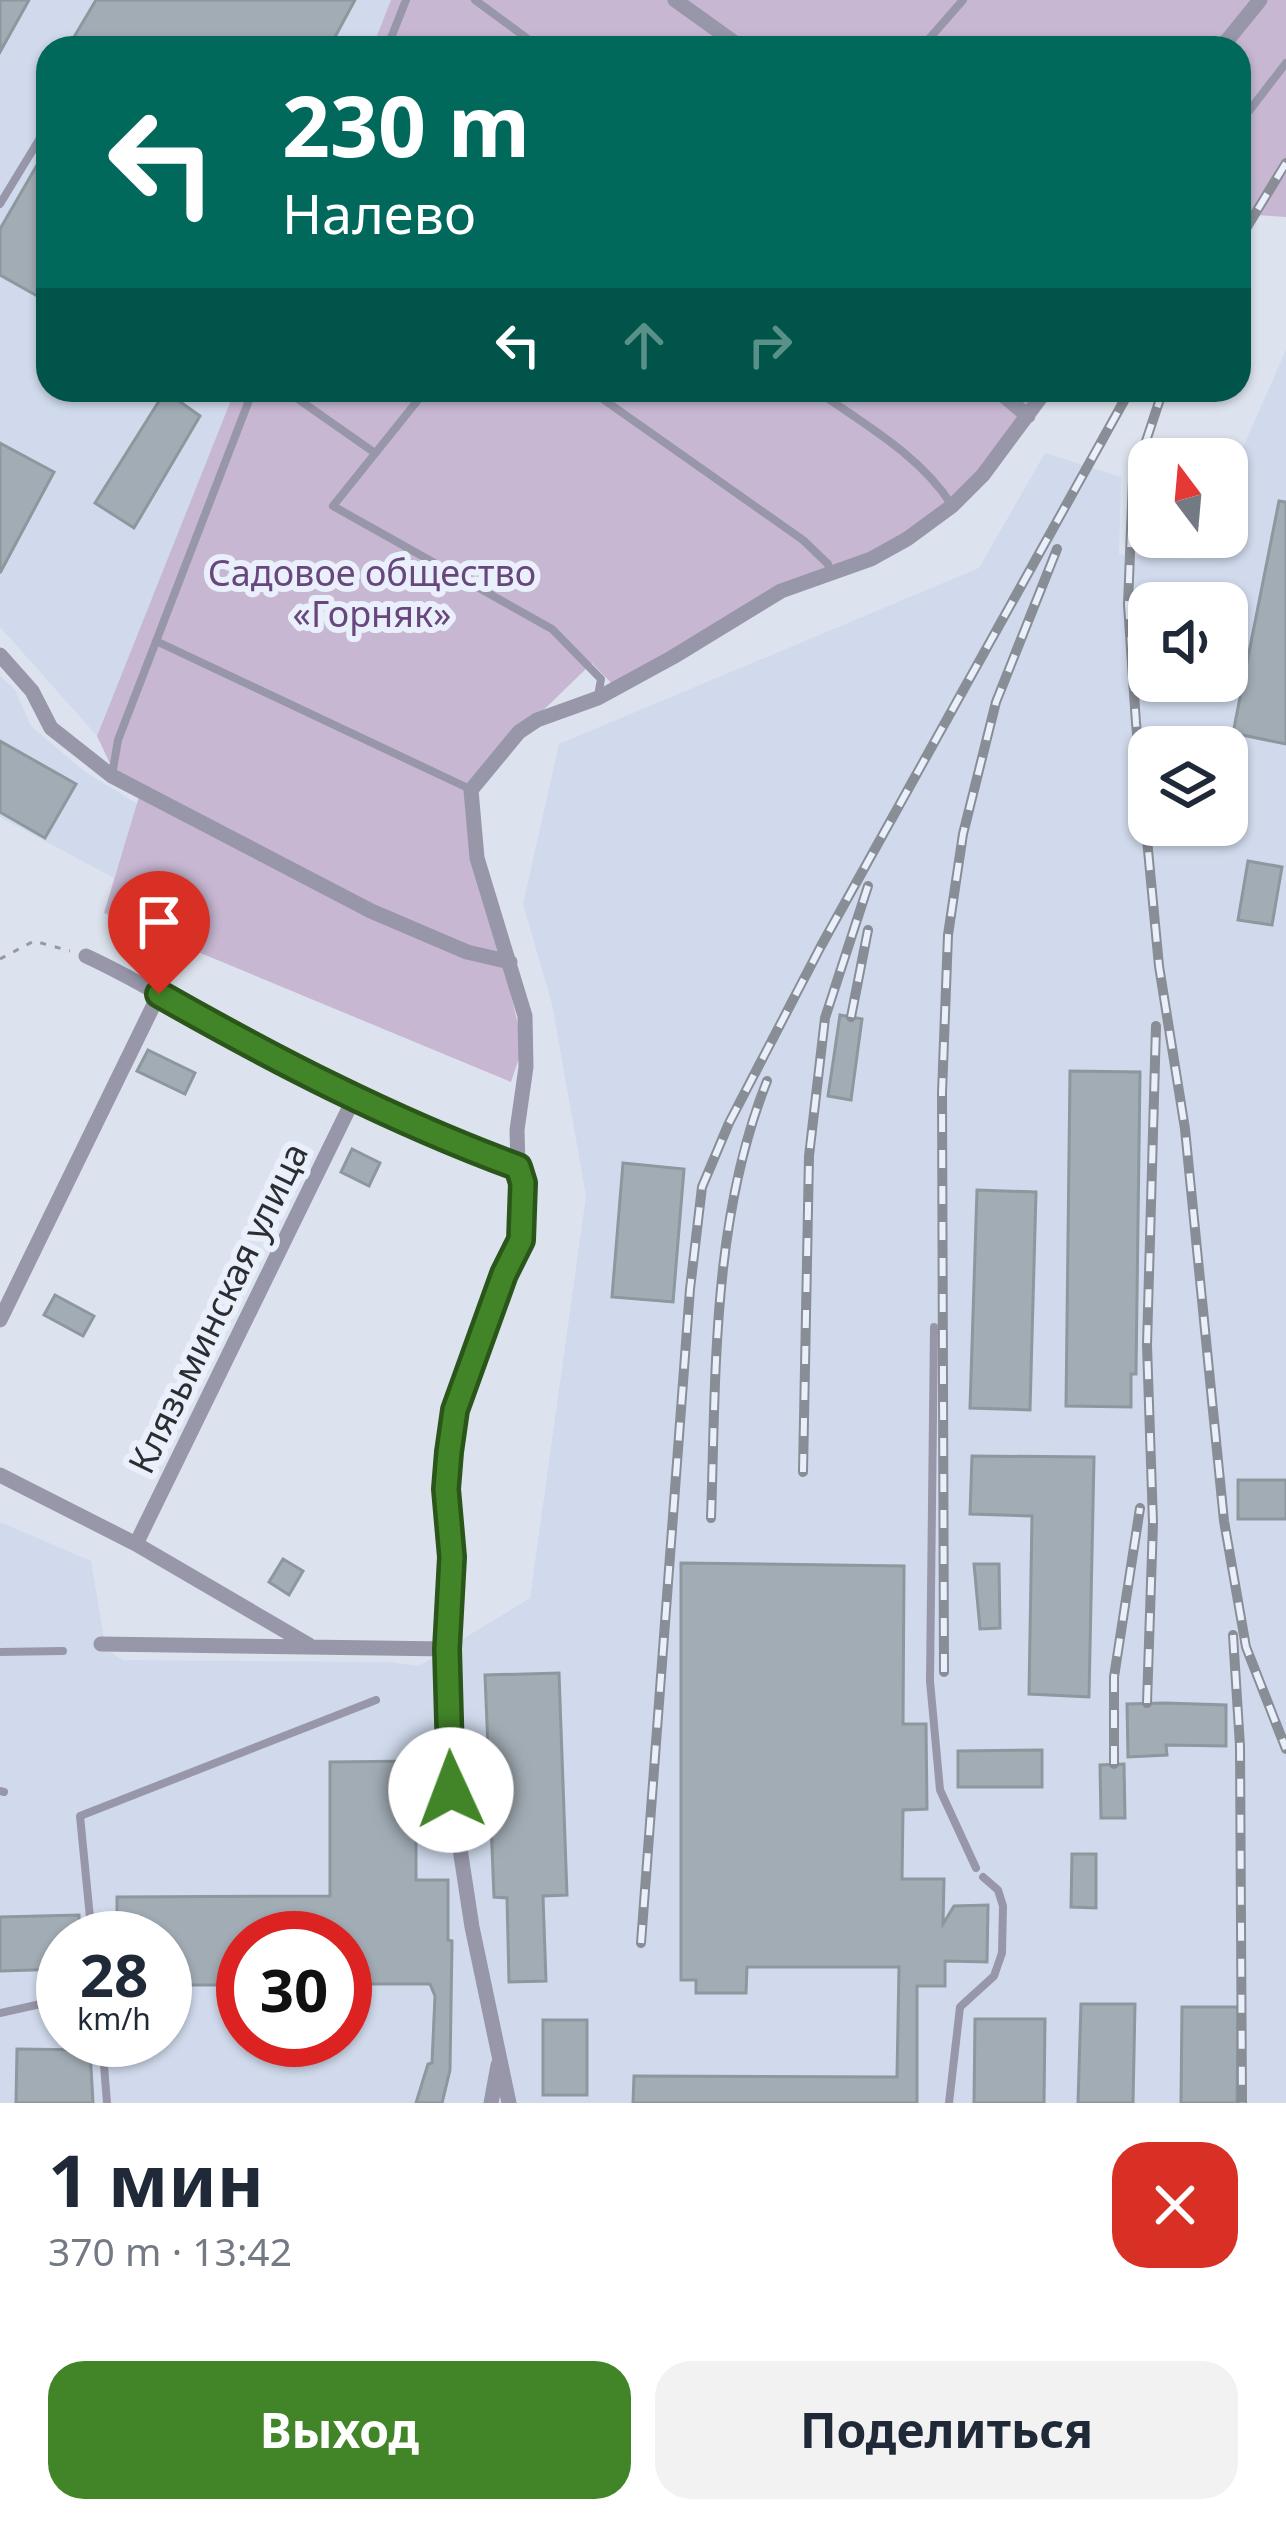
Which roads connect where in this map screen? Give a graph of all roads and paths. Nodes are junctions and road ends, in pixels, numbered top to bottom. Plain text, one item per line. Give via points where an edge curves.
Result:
1 (406, 0) edge
2 (475, 0) edge
3 (963, 0) edge
4 (1260, 0) edge
5 (683, 2) edge
6 (392, 36) edge
7 (523, 36) edge
8 (727, 36) edge
9 (932, 36) edge
10 (1231, 36) edge
11 (1286, 63) edge
12 (1251, 108) edge
13 (36, 145) edge
14 (0, 204) edge
15 (248, 402) edge
16 (302, 402) edge
17 (416, 402) edge
18 (607, 402) edge
19 (833, 402) edge
20 (1011, 402) edge
21 (1038, 402) edge
22 (1028, 416) junction
23 (375, 453) junction
24 (952, 506) junction
25 (830, 573) junction
26 (155, 641) junction
27 (0, 655) edge
28 (598, 698) junction
29 (112, 776) junction
30 (471, 790) junction
31 (86, 956) joint
32 (0, 959) edge
33 (510, 962) junction
34 (159, 994) junction
35 (354, 1098) junction
36 (518, 1167) junction
37 (0, 1320) edge
38 (934, 1327) dead end
39 (0, 1475) edge
40 (136, 1544) junction
41 (101, 1643) dead end
42 (309, 1645) junction
43 (447, 1649) junction
44 (63, 1651) dead end
45 (0, 1652) edge
46 (376, 1700) dead end
47 (976, 1868) dead end
48 (983, 1876) dead end
49 (89, 1911) edge
50 (36, 2006) edge
51 (0, 2013) edge
52 (499, 2061) junction
53 (104, 2067) edge
54 (107, 2103) edge
55 (491, 2103) edge
56 (509, 2103) edge
57 (949, 2103) edge

1 - 6 lane
2 - 7 lane
3 - 9 lane
4 - 10 street
5 - 8 street
11 - 12 lane
13 - 14 lane
15 - 26 lane
16 - 23 lane
17 - 23 lane
18 - 25 lane via 803,540
19 - 24 lane via 912,458
20 - 22 street
21 - 22 street
22 - 24 street
23 - 28 lane via 333,506 552,629 602,679
24 - 25 street via 871,560
25 - 28 street via 781,591
26 - 29 lane
26 - 30 lane
27 - 29 street via 51,728
28 - 30 street via 519,732
29 - 33 street via 371,911
30 - 33 street via 477,858
31 - 32 path via 34,941
31 - 34 street
33 - 36 street via 527,1041
34 - 35 street
34 - 37 street
35 - 36 street
35 - 40 street, Клязьминская улица
36 - 43 street via 521,1240 455,1410 446,1489
38 - 47 lane via 930,1681 940,1790
39 - 40 street
40 - 42 street
41 - 42 street
42 - 43 street
43 - 52 street via 451,1790
44 - 45 lane
46 - 49 lane via 80,1816
48 - 57 lane via 1003,1906 1002,1953 994,1976 960,2008
50 - 51 lane
52 - 55 street
52 - 56 street
53 - 54 lane

